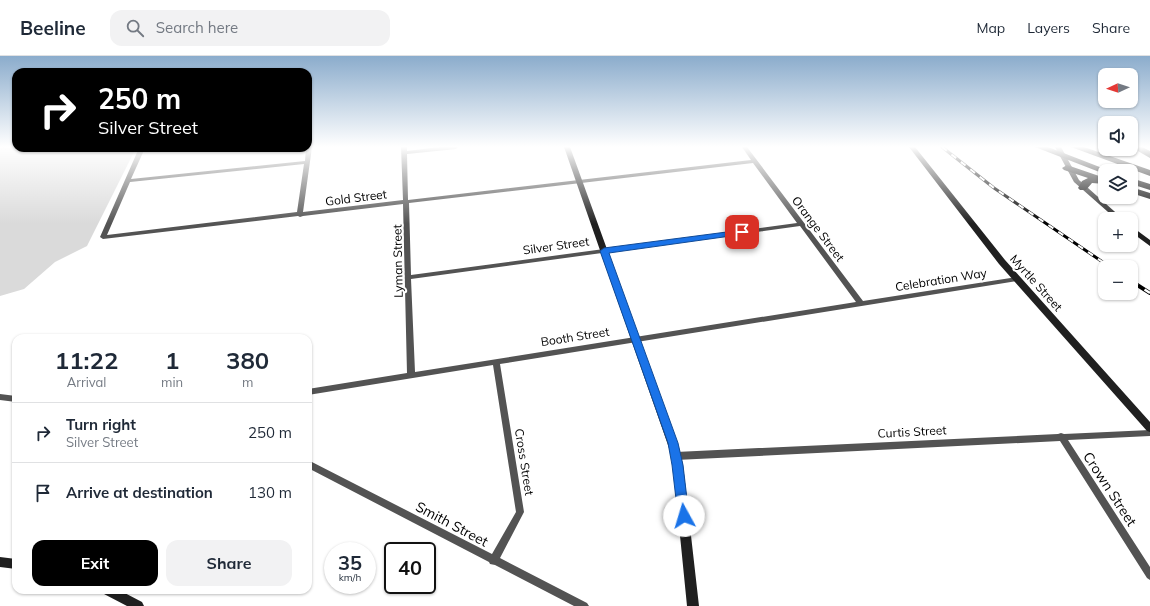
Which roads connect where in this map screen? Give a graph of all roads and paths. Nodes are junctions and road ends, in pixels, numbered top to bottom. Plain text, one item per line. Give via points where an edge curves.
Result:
1 (132, 173) edge
2 (207, 173) edge
3 (306, 173) edge
4 (406, 173) edge
5 (577, 173) edge
6 (657, 173) edge
7 (763, 173) edge
8 (932, 173) edge
9 (1071, 173) edge
10 (1083, 173) edge
11 (1098, 178) edge
12 (128, 181) junction
13 (1098, 181) edge
14 (580, 182) junction
15 (1138, 183) edge
16 (1150, 187) edge
17 (1083, 188) junction
18 (1138, 192) edge
19 (1150, 196) edge
20 (407, 203) junction
21 (1112, 212) edge
22 (300, 215) junction
23 (802, 224) junction
24 (1138, 234) edge
25 (1150, 244) edge
26 (604, 251) junction
27 (409, 277) junction
28 (1017, 279) junction
29 (869, 303) joint
30 (861, 304) junction
31 (636, 339) junction
32 (496, 362) junction
33 (411, 375) junction
34 (312, 391) edge
35 (0, 398) edge
36 (12, 399) edge
37 (1150, 428) edge
38 (1150, 433) edge
39 (1061, 436) junction
40 (676, 456) junction
41 (312, 466) edge
42 (493, 561) junction
43 (0, 562) edge
44 (12, 564) edge
45 (1150, 575) edge
46 (116, 594) edge
47 (138, 606) edge
48 (584, 606) edge
49 (693, 606) edge

1 - 12 street
2 - 12 street
3 - 22 street
4 - 20 street, Lyman Street
5 - 14 street
6 - 14 street, Gold Street
7 - 23 street, Orange Street
8 - 28 street, Myrtle Street
9 - 17 street
10 - 11 highway
12 - 22 street, Gold Street via 103,237
13 - 17 highway via 1088,181
14 - 20 street, Gold Street
14 - 26 street
15 - 16 highway
17 - 21 street
18 - 19 highway
20 - 22 street, Gold Street
20 - 27 street, Lyman Street
23 - 26 street, Silver Street
23 - 30 street, Orange Street
24 - 25 street
26 - 27 street, Silver Street
26 - 31 street
27 - 33 street, Lyman Street
28 - 29 street, Celebration Way
28 - 37 street, Myrtle Street
29 - 30 street, Booth Street
30 - 31 street, Booth Street
31 - 32 street, Booth Street
31 - 40 street
32 - 33 street, Booth Street
32 - 42 street, Cross Street via 520,512
33 - 34 street, Booth Street
35 - 36 street
38 - 39 street, Curtis Street
39 - 40 street, Curtis Street
39 - 45 street, Crown Street
40 - 49 street
41 - 42 street, Smith Street
42 - 48 street, Smith Street
43 - 44 street
46 - 47 street

